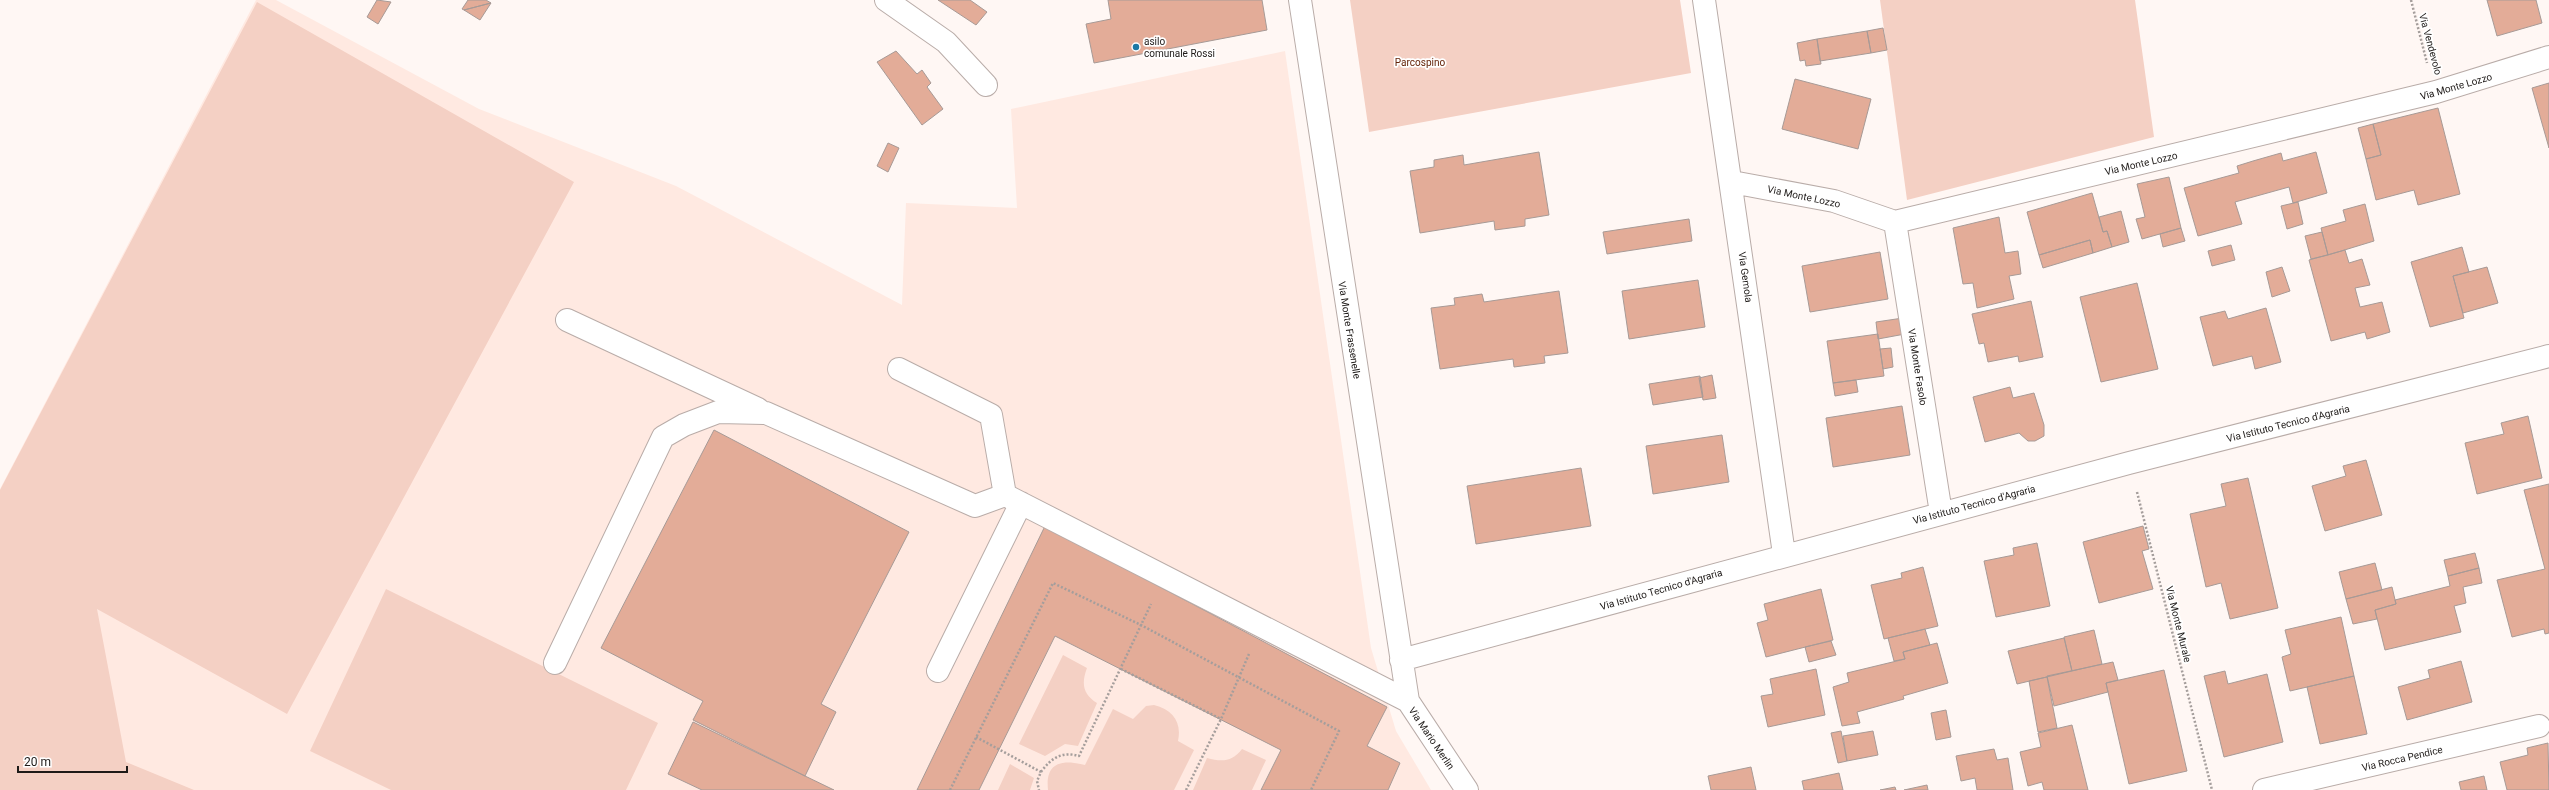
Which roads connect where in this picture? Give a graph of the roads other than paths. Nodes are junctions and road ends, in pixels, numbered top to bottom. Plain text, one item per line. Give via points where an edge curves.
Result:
1 (886, 0) edge
2 (1300, 0) edge
3 (1704, 0) edge
4 (2549, 57) edge
5 (986, 85) dead end
6 (1732, 182) junction
7 (1895, 222) junction
8 (567, 320) dead end
9 (2549, 356) edge
10 (899, 369) dead end
11 (766, 413) junction
12 (1013, 499) junction
13 (1941, 513) junction
14 (1784, 554) junction
15 (1401, 660) junction
16 (555, 663) dead end
17 (938, 671) dead end
18 (1408, 701) junction
19 (2539, 726) dead end
20 (1467, 790) edge
21 (2264, 790) edge

1 - 5 street via 946,42
2 - 15 street, Via Monte Frassenelle
3 - 6 street, Via Gemola
4 - 7 street, Via Monte Lozzo via 2436,92
6 - 7 street, Via Monte Lozzo via 1834,201
6 - 14 street, Via Gemola
7 - 13 street, Via Monte Fasolo
8 - 11 street
9 - 13 street, Via Istituto Tecnico d'Agraria
10 - 12 street via 991,416
11 - 12 street via 975,506
11 - 16 street via 718,412 684,425 663,437
12 - 17 street
12 - 18 street
13 - 14 street, Via Istituto Tecnico d'Agraria
14 - 15 street, Via Istituto Tecnico d'Agraria
15 - 18 street, Via Mario Merlin
18 - 20 street, Via Mario Merlin
19 - 21 street, Via Rocca Pendice

